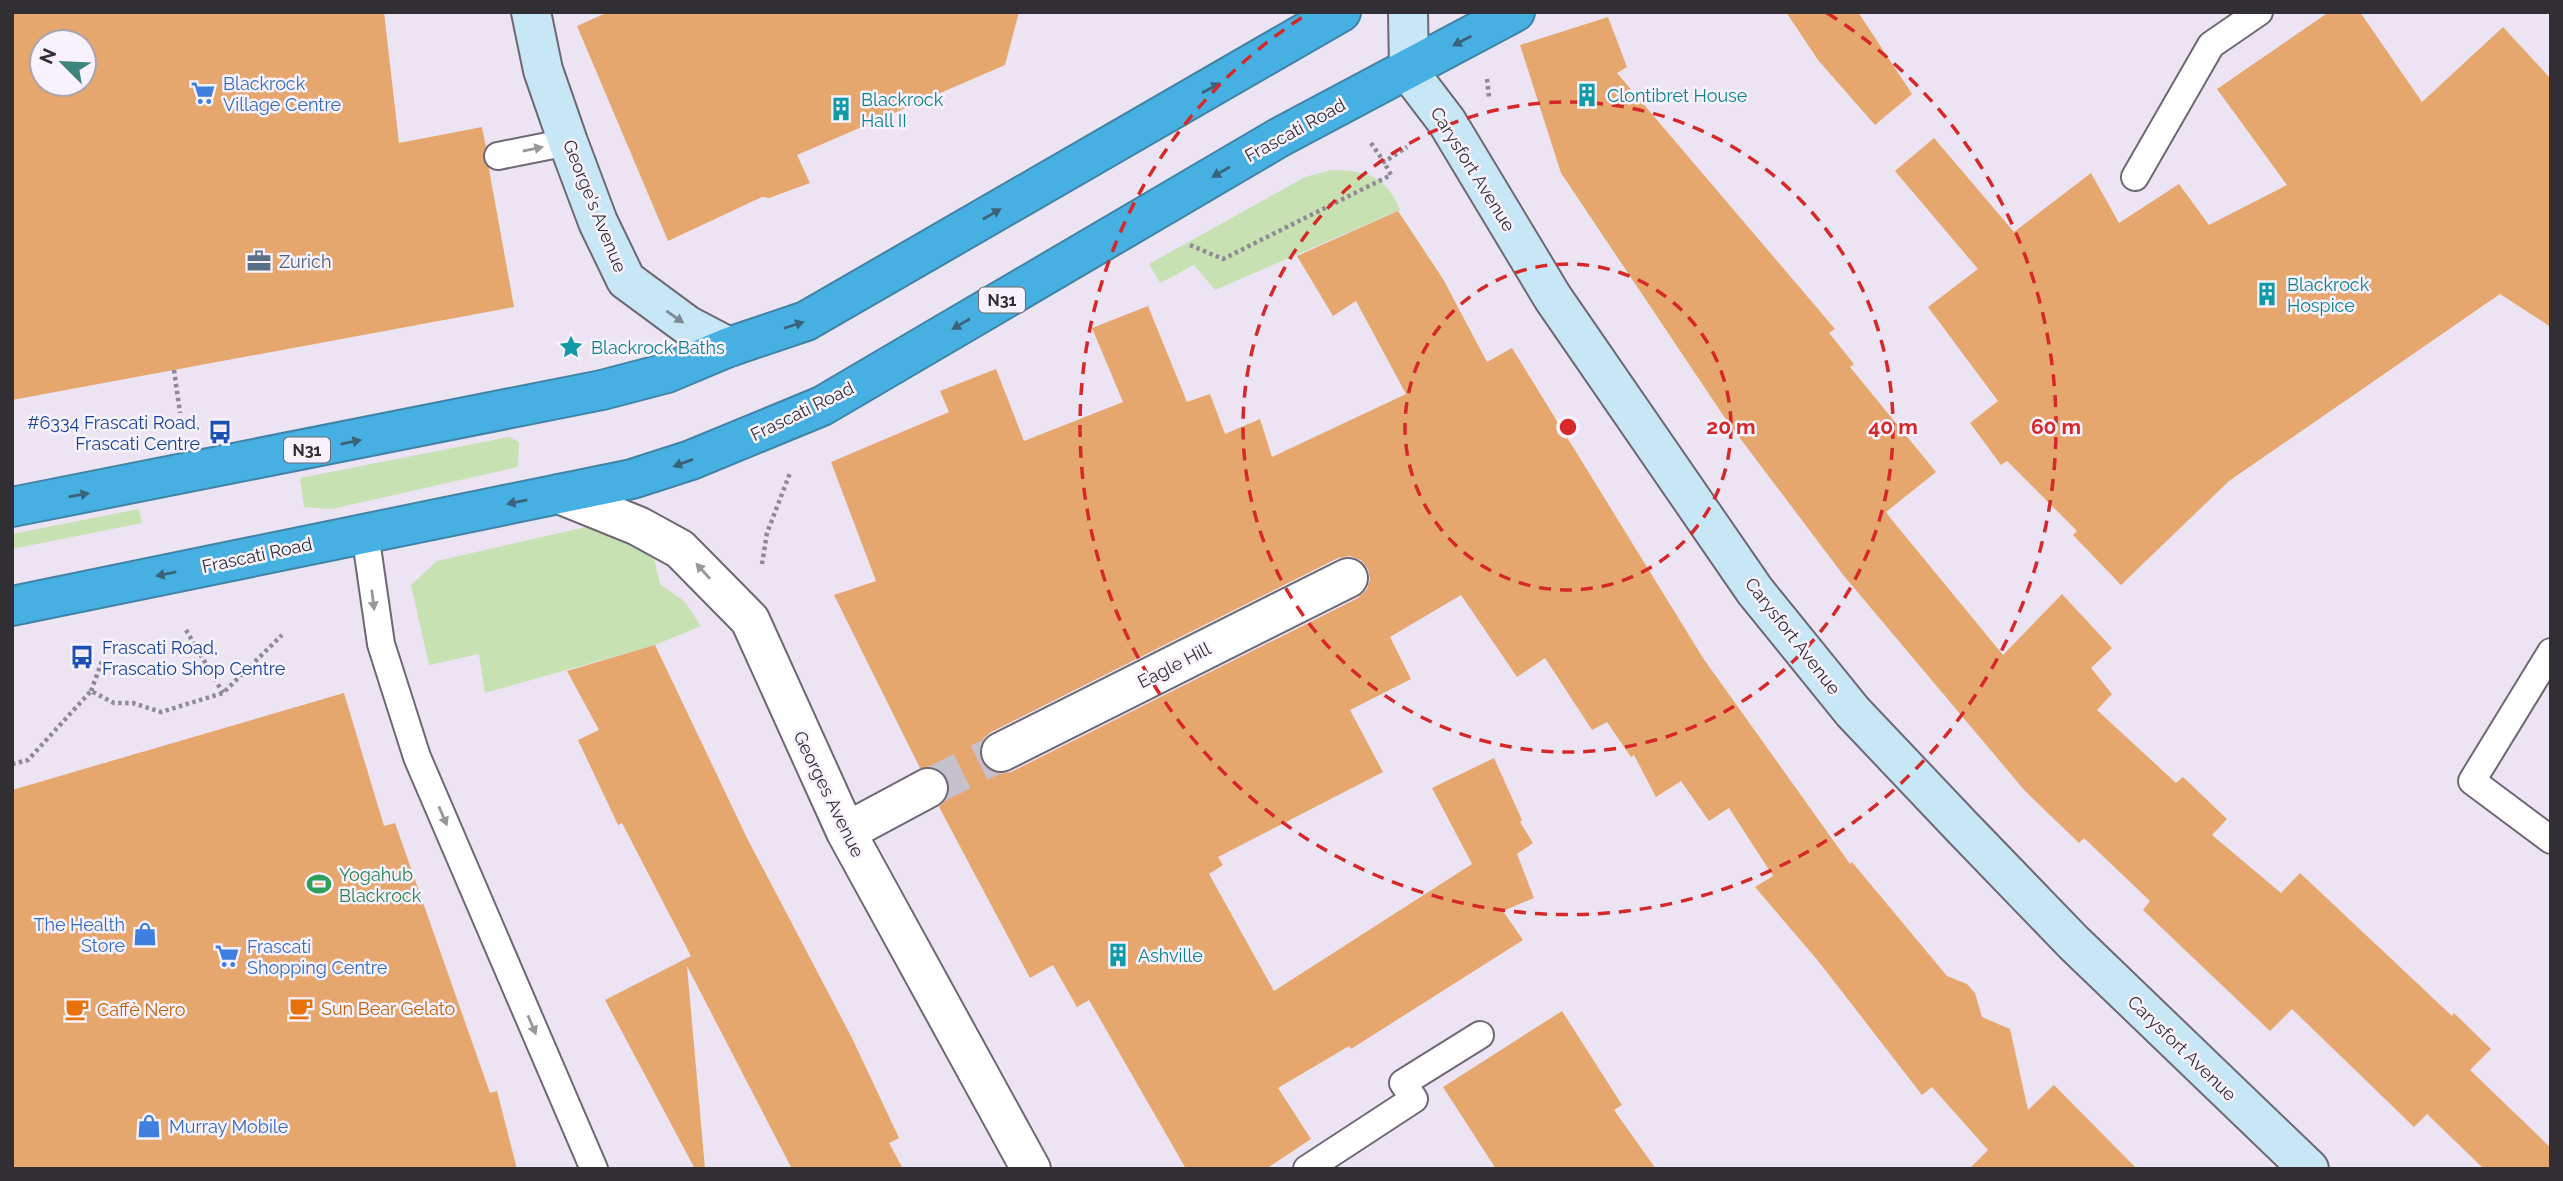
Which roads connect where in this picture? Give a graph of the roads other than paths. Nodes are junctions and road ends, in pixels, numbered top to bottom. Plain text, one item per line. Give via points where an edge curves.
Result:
1 (531, 12) edge
2 (1341, 12) edge
3 (1408, 12) edge
4 (1515, 12) edge
5 (2259, 12) edge
6 (1409, 70) junction
7 (568, 142) junction
8 (498, 156) dead end
9 (2135, 177) dead end
10 (729, 346) junction
11 (559, 494) junction
12 (12, 507) edge
13 (365, 533) junction
14 (1348, 578) dead end
15 (12, 606) edge
16 (2551, 652) edge
17 (1001, 752) tunnel mouth
18 (928, 788) tunnel mouth
19 (846, 832) junction
20 (2551, 840) edge
21 (1480, 1035) dead end
22 (594, 1169) edge
23 (1031, 1169) edge
24 (1307, 1169) edge
25 (2309, 1169) edge

1 - 7 main road, George's Avenue via 543,70
10 -> 2 highway, N31 via 806,321
3 - 6 main road
4 -> 6 highway, Frascati Road / N31
5 - 9 lane via 2211,45
6 -> 11 highway, Frascati Road / N31 via 1280,137 822,405 661,471
6 - 25 main road, Carysfort Avenue via 1447,122 1553,298 1647,435 1755,591 1853,712 2074,943
8 -> 7 lane
7 -> 10 main road, George's Avenue via 626,280 687,326
12 -> 10 highway, N31 via 602,390 667,373
11 -> 13 highway, Frascati Road / N31
19 -> 11 street, Georges Avenue via 750,620 680,549 638,526
13 -> 15 highway, Frascati Road / N31
13 -> 22 lane via 381,644 417,757
14 - 17 street, Eagle Hill
16 - 20 lane via 2472,781
18 - 19 street
19 - 23 street, Georges Avenue
21 - 24 lane via 1404,1083 1414,1099

